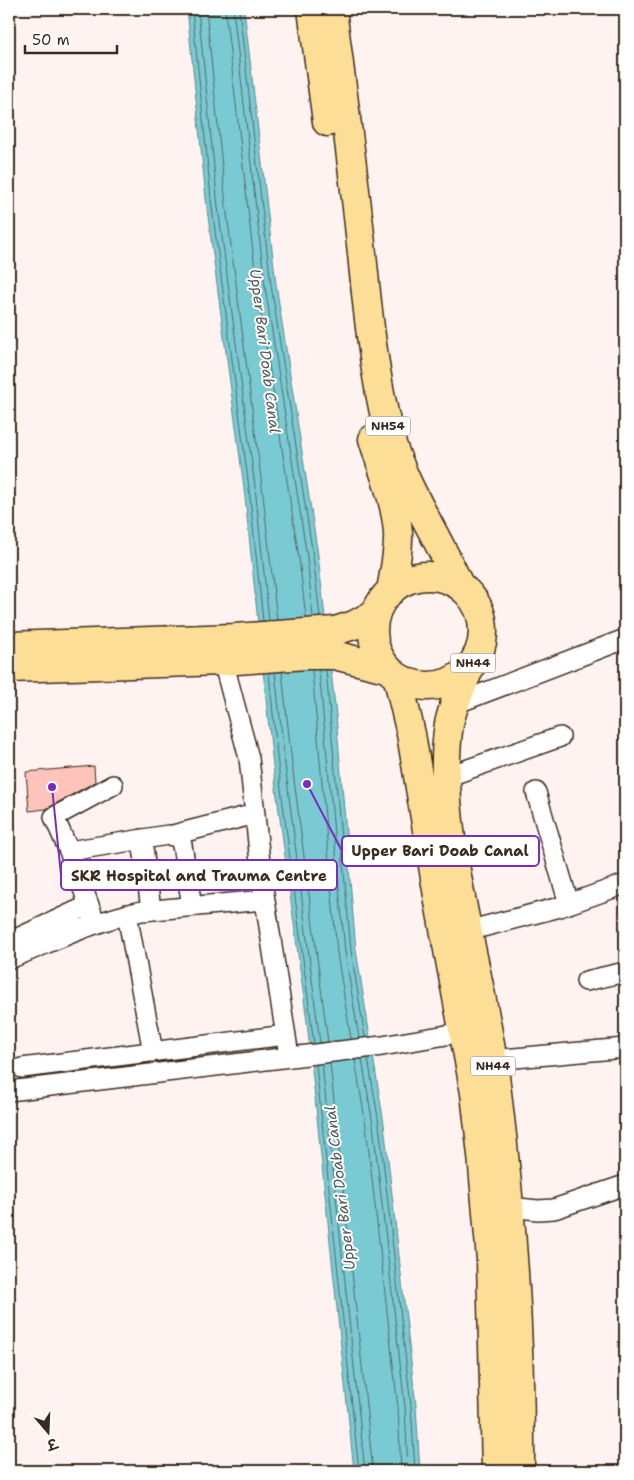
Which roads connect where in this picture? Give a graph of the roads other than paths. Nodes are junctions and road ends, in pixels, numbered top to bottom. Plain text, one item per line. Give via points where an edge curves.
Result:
1 (312, 9) edge
2 (332, 9) edge
3 (351, 9) edge
4 (337, 46) junction
5 (459, 585) junction
6 (391, 590) junction
7 (376, 613) junction
8 (625, 639) edge
9 (335, 643) junction
10 (9, 646) edge
11 (231, 653) junction
12 (470, 667) junction
13 (9, 668) edge
14 (392, 673) junction
15 (455, 704) junction
16 (560, 737) dead end
17 (446, 777) junction
18 (113, 785) dead end
19 (536, 792) dead end
20 (255, 814) junction
21 (173, 835) junction
22 (142, 840) junction
23 (70, 851) junction
24 (625, 884) edge
25 (265, 900) junction
26 (569, 904) junction
27 (89, 905) junction
28 (192, 906) junction
29 (151, 910) junction
30 (127, 914) junction
31 (96, 924) junction
32 (467, 930) junction
33 (9, 942) edge
34 (9, 959) edge
35 (625, 972) edge
36 (586, 981) dead end
37 (464, 1032) junction
38 (286, 1035) junction
39 (625, 1048) edge
40 (152, 1052) junction
41 (296, 1055) junction
42 (492, 1060) junction
43 (22, 1068) dead end
44 (9, 1091) edge
45 (625, 1185) edge
46 (508, 1207) junction
47 (496, 1471) edge
48 (520, 1471) edge

1 - 6 highway, NH54 via 358,374 398,533
2 - 4 highway, NH54
3 - 4 highway
4 - 5 highway, NH54 via 366,298 384,410 396,456
5 - 6 highway, NH44 via 424,576 400,583
5 - 12 highway, NH44 via 470,596 483,624 483,639
6 - 7 highway, NH44
7 - 9 highway, NH44 via 354,625
7 - 14 highway, NH44 via 372,627 373,642 378,656
8 - 15 street
9 - 11 highway, NH44
9 - 14 highway, NH44
10 - 11 highway, NH44
11 - 13 highway, NH44
11 - 20 street
12 - 14 highway, NH44 via 461,676 437,686 410,684
12 - 15 highway, NH44
14 - 37 highway, NH44 via 411,734
15 - 17 highway, NH44 via 447,740
16 - 17 street
17 - 32 highway, NH44 via 456,876
18 - 23 street via 54,818
19 - 26 street
20 - 21 street
20 - 25 street
21 - 22 street
21 - 28 street via 182,845
22 - 23 street
22 - 29 street
23 - 27 street
24 - 26 street
25 - 28 street
25 - 38 street
26 - 32 street
27 - 31 street
27 - 33 street
28 - 29 street
29 - 30 street
30 - 31 street
30 - 40 street
31 - 34 street
32 - 42 highway, NH44
35 - 36 street
37 - 41 street via 382,1046
37 - 47 highway, NH44 via 475,1093 491,1260
38 - 40 street
38 - 41 street
39 - 42 street
40 - 43 street
41 - 44 street
42 - 46 highway, NH44
45 - 46 street via 554,1209
46 - 48 highway, NH44 via 520,1397

